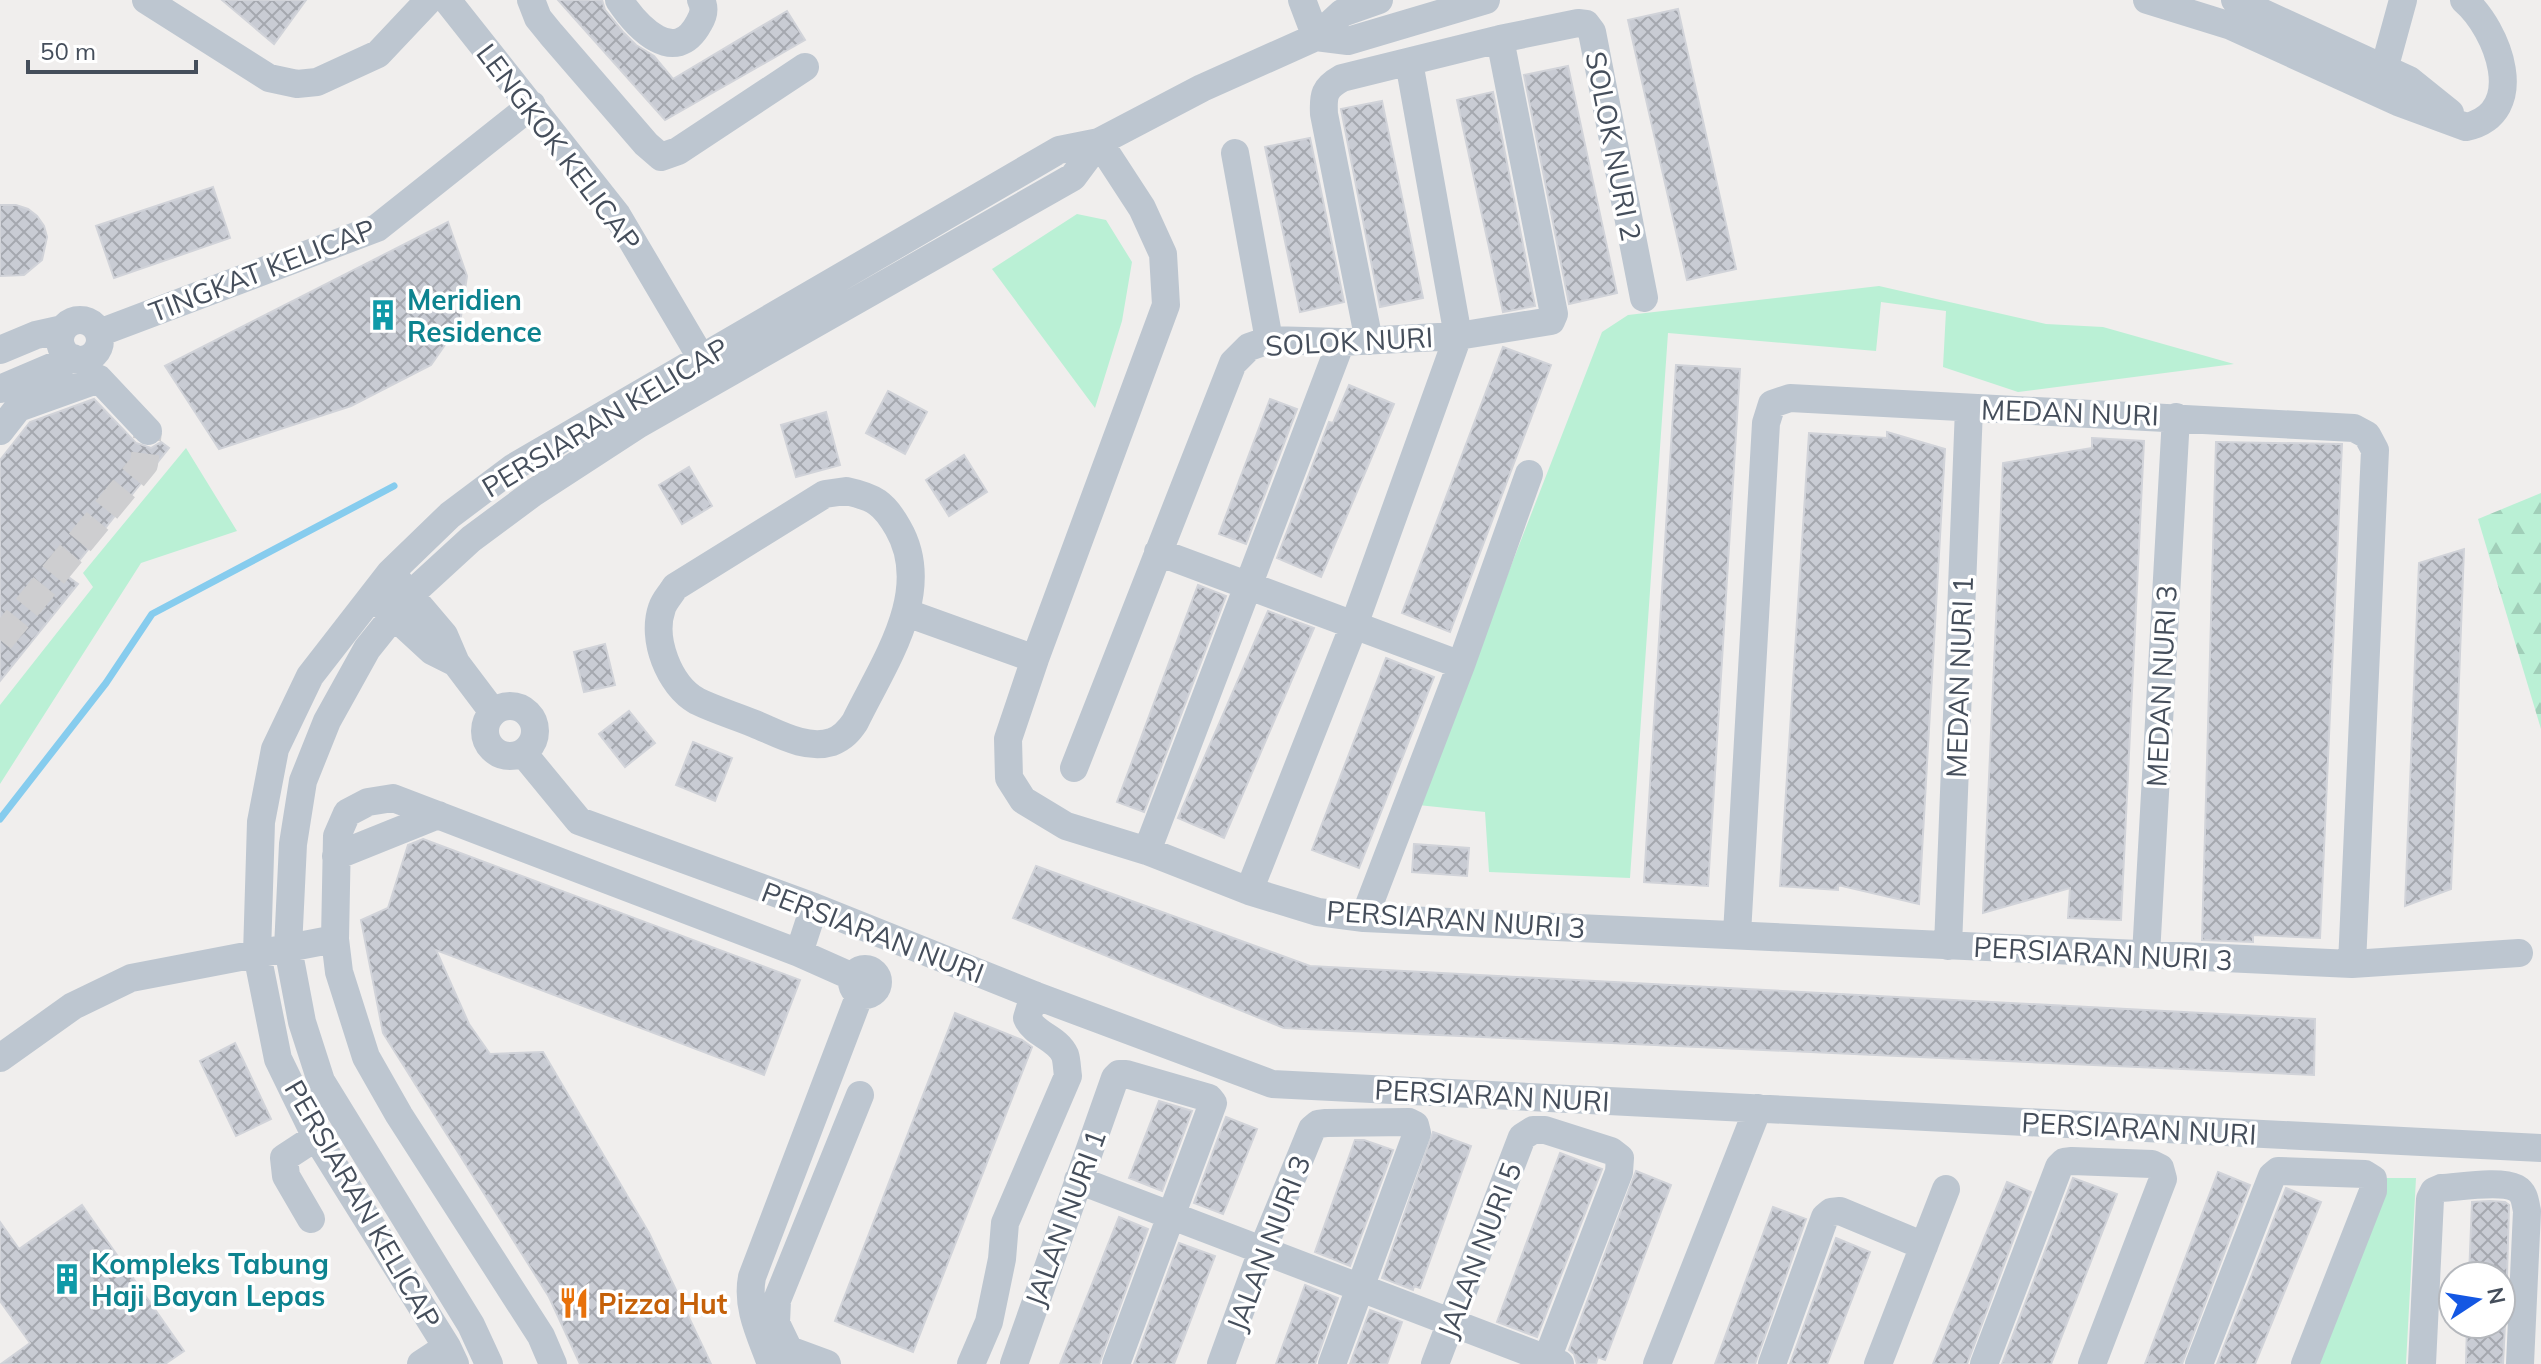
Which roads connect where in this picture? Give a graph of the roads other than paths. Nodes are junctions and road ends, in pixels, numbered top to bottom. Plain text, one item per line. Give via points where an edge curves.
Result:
1 (146, 0) edge
2 (429, 0) edge
3 (447, 0) edge
4 (531, 0) edge
5 (619, 0) edge
6 (701, 0) edge
7 (1302, 0) edge
8 (1379, 0) edge
9 (1486, 0) edge
10 (2147, 0) edge
11 (2235, 0) edge
12 (2403, 0) edge
13 (2464, 0) edge
14 (1316, 37) junction
15 (1500, 39) junction
16 (1409, 62) junction
17 (805, 67) dead end
18 (2381, 80) junction
19 (532, 105) junction
20 (1099, 142) junction
21 (1235, 153) dead end
22 (1644, 298) dead end
23 (63, 329) junction
24 (99, 333) junction
25 (1458, 336) junction
26 (1269, 340) junction
27 (1369, 341) junction
28 (1341, 342) junction
29 (0, 350) edge
30 (700, 357) junction
31 (73, 358) junction
32 (715, 381) junction
33 (0, 389) edge
34 (1969, 408) junction
35 (2176, 417) junction
36 (0, 431) edge
37 (148, 431) dead end
38 (1529, 474) dead end
39 (1158, 552) junction
40 (390, 573) junction
41 (1248, 585) junction
42 (371, 596) junction
43 (403, 605) junction
44 (907, 613) junction
45 (1354, 625) junction
46 (1035, 659) junction
47 (1461, 665) junction
48 (1074, 768) dead end
49 (438, 815) junction
50 (1147, 851) junction
51 (336, 856) junction
52 (1249, 891) junction
53 (814, 907) junction
54 (1364, 918) junction
55 (1737, 934) junction
56 (335, 939) junction
57 (1948, 946) junction
58 (288, 948) junction
59 (799, 953) junction
60 (2519, 953) dead end
61 (257, 954) junction
62 (2146, 955) junction
63 (2352, 964) junction
64 (1034, 995) junction
65 (0, 1058) edge
66 (860, 1095) dead end
67 (1758, 1108) junction
68 (316, 1137) junction
69 (2541, 1148) edge
70 (1078, 1180) junction
71 (1946, 1189) dead end
72 (1171, 1216) junction
73 (311, 1219) dead end
74 (1924, 1246) junction
75 (1262, 1251) junction
76 (1359, 1287) junction
77 (1451, 1322) junction
78 (451, 1356) edge
79 (1551, 1362) edge
80 (421, 1364) edge
81 (489, 1364) edge
82 (553, 1364) edge
83 (771, 1364) edge
84 (827, 1364) edge
85 (971, 1364) edge
86 (1014, 1364) edge
87 (1116, 1364) edge
88 (1221, 1364) edge
89 (1332, 1364) edge
90 (1435, 1364) edge
91 (1657, 1364) edge
92 (1772, 1364) edge
93 (1878, 1364) edge
94 (1984, 1364) edge
95 (2092, 1364) edge
96 (2199, 1364) edge
97 (2305, 1364) edge
98 (2422, 1364) edge
99 (2520, 1364) edge

1 - 2 street via 269,78 297,84 317,82 378,54
3 - 19 street, LENGKOK KELICAP
4 - 17 street via 551,34 661,157
5 - 6 street via 634,22 674,44 692,37 703,16
7 - 14 street
8 - 14 street, PERSIARAN KELICAP via 1342,13
9 - 14 street, PERSIARAN KELICAP via 1348,41
10 - 18 street
11 - 18 street
12 - 18 street
13 - 18 street via 2481,18 2501,61 2500,99 2490,114 2466,127
14 - 20 street, PERSIARAN KELICAP
15 - 16 street, SOLOK NURI 2
15 - 22 street, SOLOK NURI 2 via 1578,23 1592,32
15 - 25 street via 1554,314 1551,321
16 - 25 street
16 - 27 street, SOLOK NURI 2 via 1342,78 1323,94
19 - 24 street, TINGKAT KELICAP via 377,228
19 - 30 street, LENGKOK KELICAP via 617,215
20 - 30 street, PERSIARAN KELICAP via 1059,150
20 - 32 street, PERSIARAN KELICAP via 1073,177
20 - 46 street, PERSIARAN NURI 3 via 1142,208 1163,254 1166,305
21 - 26 street
23 - 24 street via 82,320
23 - 29 street
23 - 31 street via 60,340
24 - 31 street via 94,355
25 - 27 street, SOLOK NURI
25 - 45 street, SOLOK NURI
26 - 28 street, SOLOK NURI
26 - 39 street, SOLOK NURI via 1249,347 1233,363
27 - 28 street, SOLOK NURI
28 - 41 street
30 - 32 street, LENGKOK KELICAP
30 - 40 street, PERSIARAN KELICAP via 514,467 450,515
31 - 33 street
32 - 43 street, PERSIARAN KELICAP via 533,493 471,539
34 - 35 street, MEDAN NURI
34 - 55 street, MEDAN NURI via 1790,398 1772,404 1766,423
34 - 57 street, MEDAN NURI 1
35 - 62 street, MEDAN NURI 3
35 - 63 street, MEDAN NURI via 2354,428 2367,435 2375,450
36 - 37 street via 18,408 99,379
38 - 47 street
39 - 41 street
39 - 48 street, SOLOK NURI
40 - 42 street, PERSIARAN KELICAP
40 - 43 street
41 - 45 street
41 - 50 street
42 - 43 street
42 - 61 street, PERSIARAN KELICAP via 310,676 275,749 261,822
43 - 53 street, PERSIARAN NURI via 444,635 456,663 493,712 485,724 489,747 508,757 523,753 579,821
43 - 58 street, PERSIARAN KELICAP via 367,649 327,721 303,781 293,844
44 - 44 street via 912,568 905,539 872,496 846,491 825,494 675,587 662,607 659,628 665,660 679,686 696,700 816,744 846,735
44 - 46 street
45 - 47 street
45 - 52 street, SOLOK NURI
46 - 50 street, PERSIARAN NURI 3 via 1008,739 1009,778 1023,800 1066,826
47 - 54 street
49 - 51 street
49 - 51 street via 393,798 368,802 347,813
49 - 59 street
50 - 52 street, PERSIARAN NURI 3
51 - 56 street
52 - 54 street, PERSIARAN NURI 3 via 1318,912
53 - 59 street
53 - 64 street, PERSIARAN NURI
54 - 55 street, PERSIARAN NURI 3
55 - 57 street, PERSIARAN NURI 3
56 - 58 street
56 - 82 street via 339,972 366,1057 541,1336
57 - 62 street, PERSIARAN NURI 3
58 - 61 street
58 - 81 street, PERSIARAN KELICAP via 302,1022 321,1081 471,1325
59 - 83 street via 856,986 752,1277 751,1308
60 - 63 street, PERSIARAN NURI 3
61 - 65 street via 131,978 73,1006
61 - 68 street, PERSIARAN KELICAP via 278,1059
62 - 63 street, PERSIARAN NURI 3
64 - 67 street, PERSIARAN NURI via 1272,1084
64 - 85 street via 1027,1018 1030,1027 1051,1038 1065,1054 1068,1076 1005,1223 989,1322
66 - 84 street via 777,1300 776,1323 789,1350
67 - 69 street, PERSIARAN NURI
67 - 91 street
68 - 73 street via 284,1158 286,1176
68 - 78 street, PERSIARAN KELICAP
70 - 72 street
70 - 72 street, JALAN NURI 1 via 1119,1074 1209,1098 1212,1111
70 - 86 street, JALAN NURI 1
71 - 74 street
72 - 75 street
72 - 87 street
74 - 92 street via 1840,1211 1831,1212
74 - 93 street
75 - 76 street
75 - 76 street, JALAN NURI 3 via 1312,1129 1318,1124 1409,1122 1417,1133
75 - 88 street, JALAN NURI 3
76 - 77 street
76 - 89 street
77 - 79 street
77 - 79 street, JALAN NURI 5 via 1522,1137 1545,1130 1611,1151 1620,1158 1619,1172
77 - 90 street, JALAN NURI 5
78 - 80 street
94 - 95 street via 2059,1167 2072,1161 2152,1164 2160,1168 2163,1179
96 - 97 street via 2272,1176 2278,1171 2365,1174 2373,1179 2373,1191
98 - 99 street via 2430,1199 2441,1188 2504,1185 2524,1196 2527,1211

